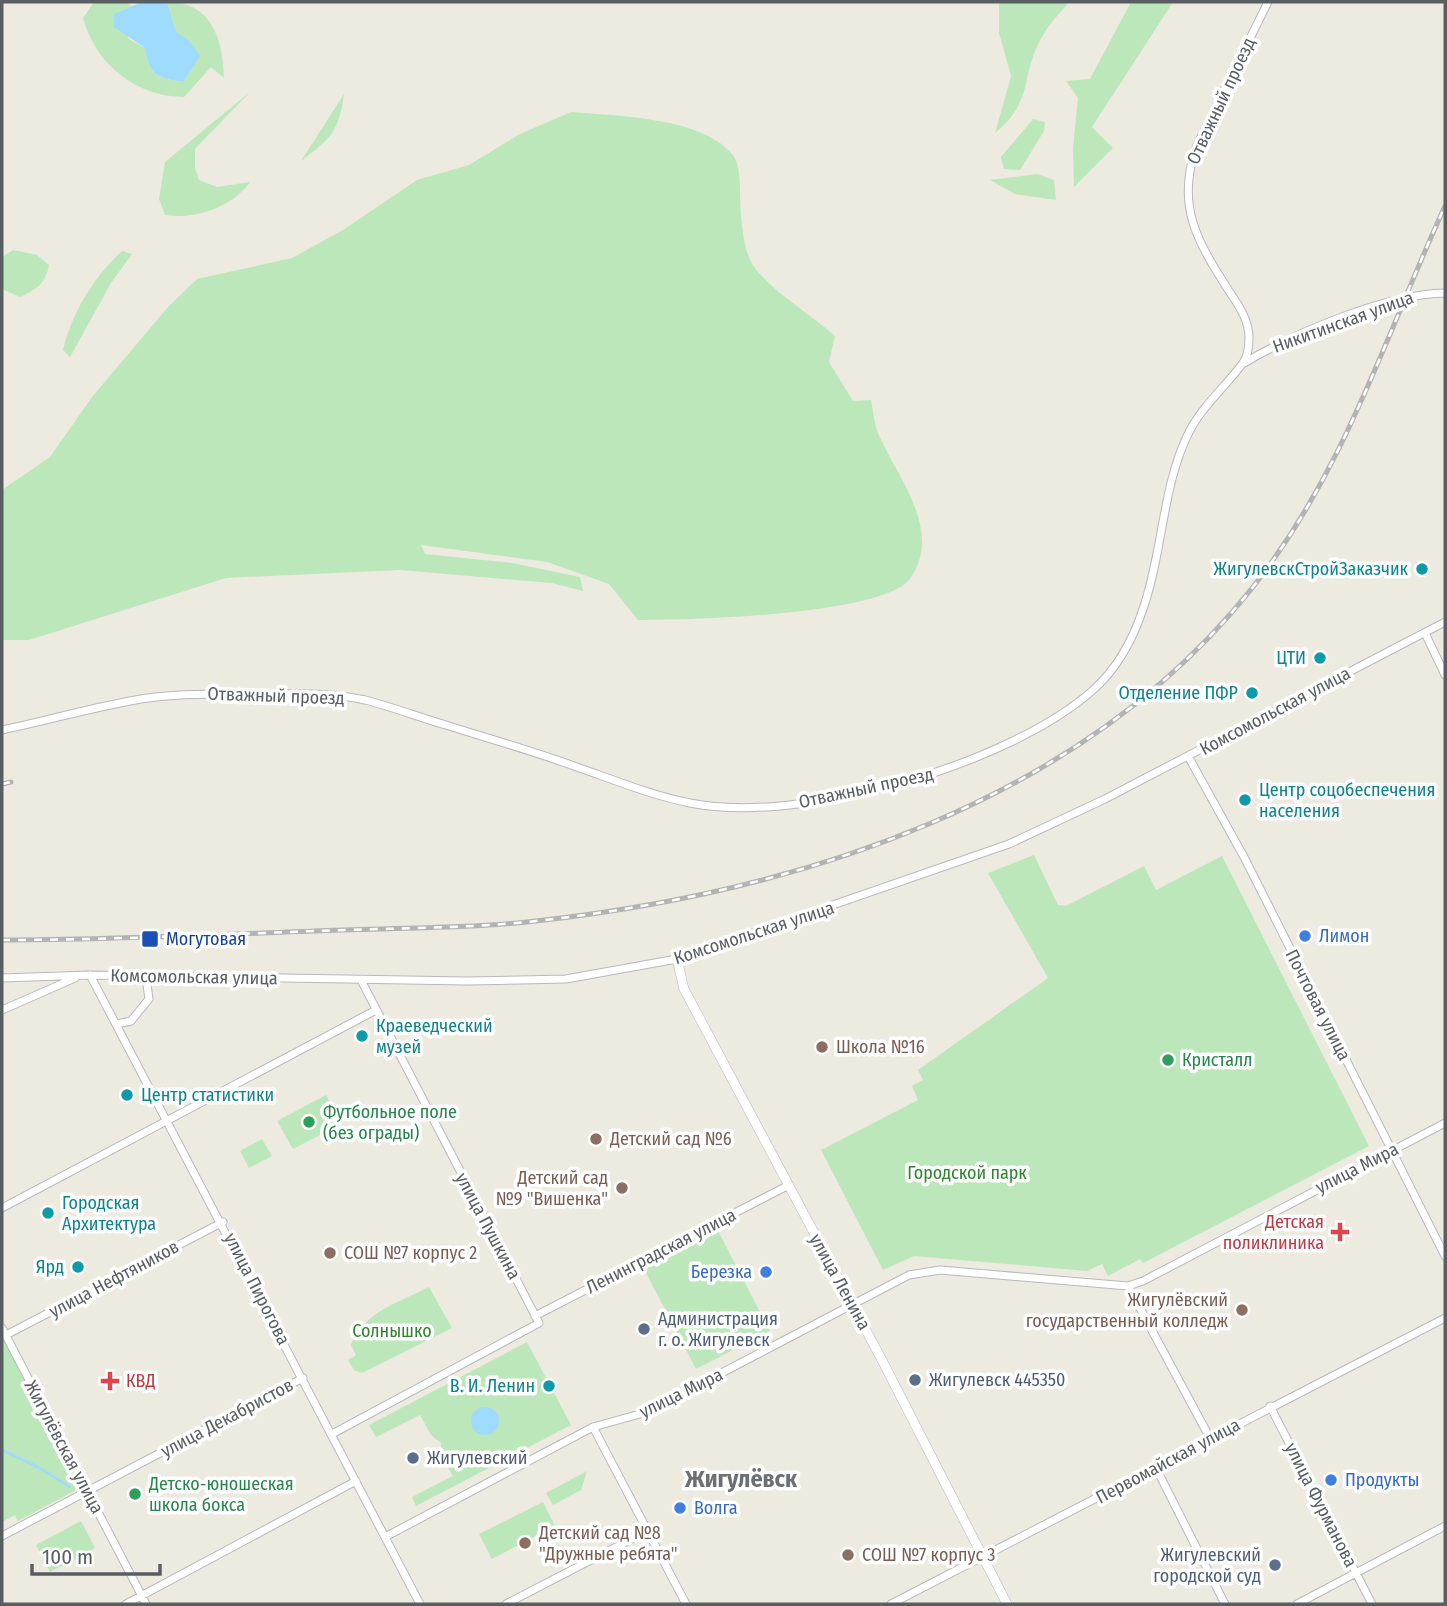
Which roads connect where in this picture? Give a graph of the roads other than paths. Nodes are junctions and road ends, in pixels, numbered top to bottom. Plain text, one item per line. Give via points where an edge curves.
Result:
1 (1268, 2) edge
2 (1445, 293) edge
3 (1244, 363) junction
4 (1445, 622) edge
5 (1425, 633) junction
6 (1445, 675) edge
7 (2, 730) edge
8 (1188, 756) junction
9 (677, 959) junction
10 (90, 975) junction
11 (140, 975) junction
12 (81, 976) junction
13 (2, 978) edge
14 (361, 980) junction
15 (2, 1010) edge
16 (376, 1010) junction
17 (117, 1024) junction
18 (168, 1120) junction
19 (1445, 1123) edge
20 (1392, 1149) junction
21 (786, 1186) junction
22 (2, 1208) edge
23 (222, 1222) junction
24 (1445, 1256) edge
25 (1128, 1286) junction
26 (853, 1305) junction
27 (1445, 1318) edge
28 (537, 1320) junction
29 (4, 1332) edge
30 (303, 1378) junction
31 (1270, 1406) junction
32 (593, 1427) junction
33 (332, 1434) junction
34 (1211, 1440) junction
35 (1156, 1468) junction
36 (356, 1481) junction
37 (88, 1492) junction
38 (1445, 1527) edge
39 (647, 1531) junction
40 (2, 1536) edge
41 (385, 1537) junction
42 (984, 1556) junction
43 (1356, 1573) junction
44 (141, 1596) junction
45 (126, 1604) edge
46 (146, 1604) edge
47 (420, 1604) edge
48 (506, 1604) edge
49 (686, 1604) edge
50 (891, 1604) edge
51 (1007, 1604) edge
52 (1225, 1604) edge
53 (1297, 1604) edge
54 (1372, 1604) edge

1 - 3 street, Отважный проезд via 1198,145 1187,187 1196,233 1249,326
2 - 3 street, Никитинская улица via 1399,298
3 - 7 street, Отважный проезд via 1217,390 1189,433 1173,481 1144,608 1110,673 1048,720 957,766 922,778 779,807 692,804 365,700 312,694 191,694 133,700
4 - 5 street, Комсомольская улица
5 - 6 street
5 - 8 street, Комсомольская улица
8 - 9 street, Комсомольская улица via 1009,844
8 - 20 street, Почтовая улица
9 - 14 street, Комсомольская улица via 566,979
9 - 21 street, улица Ленина via 684,989
10 - 11 street, Комсомольская улица
10 - 12 street, Комсомольская улица
10 - 17 street, улица Пирогова
11 - 14 street, Комсомольская улица
11 - 17 street via 149,999 131,1021
12 - 13 street, Комсомольская улица
12 - 15 street
14 - 16 street, улица Пушкина
16 - 18 street
16 - 28 street, улица Пушкина
17 - 18 street, улица Пирогова
18 - 22 street
18 - 23 street, улица Пирогова
19 - 20 street, улица Мира
20 - 24 street, Почтовая улица
20 - 25 street, улица Мира
21 - 26 street, улица Ленина
21 - 28 street, Ленинградская улица
23 - 29 street, улица Нефтяников
23 - 30 street, улица Пирогова
25 - 26 street, улица Мира via 920,1271
25 - 34 street
26 - 32 street, улица Мира via 647,1412
26 - 42 street, улица Ленина
27 - 31 street, Первомайская улица
28 - 33 street, Ленинградская улица
29 - 37 street, Жигулёвская улица
30 - 33 street, улица Пирогова
30 - 37 street, улица Декабристов
31 - 34 street, Первомайская улица
31 - 43 street, улица Фурманова
32 - 39 street
32 - 41 street, улица Мира
33 - 36 street, улица Пирогова
34 - 35 street, Первомайская улица
35 - 42 street, Первомайская улица
35 - 52 street
36 - 41 street, улица Пирогова
36 - 44 street
37 - 40 street, улица Декабристов
37 - 44 street, Жигулёвская улица
38 - 43 street
39 - 48 street
39 - 49 street
41 - 47 street, улица Пирогова
42 - 50 street, Первомайская улица
42 - 51 street, улица Ленина
43 - 53 street
43 - 54 street, улица Фурманова
44 - 45 street
44 - 46 street, Жигулёвская улица

